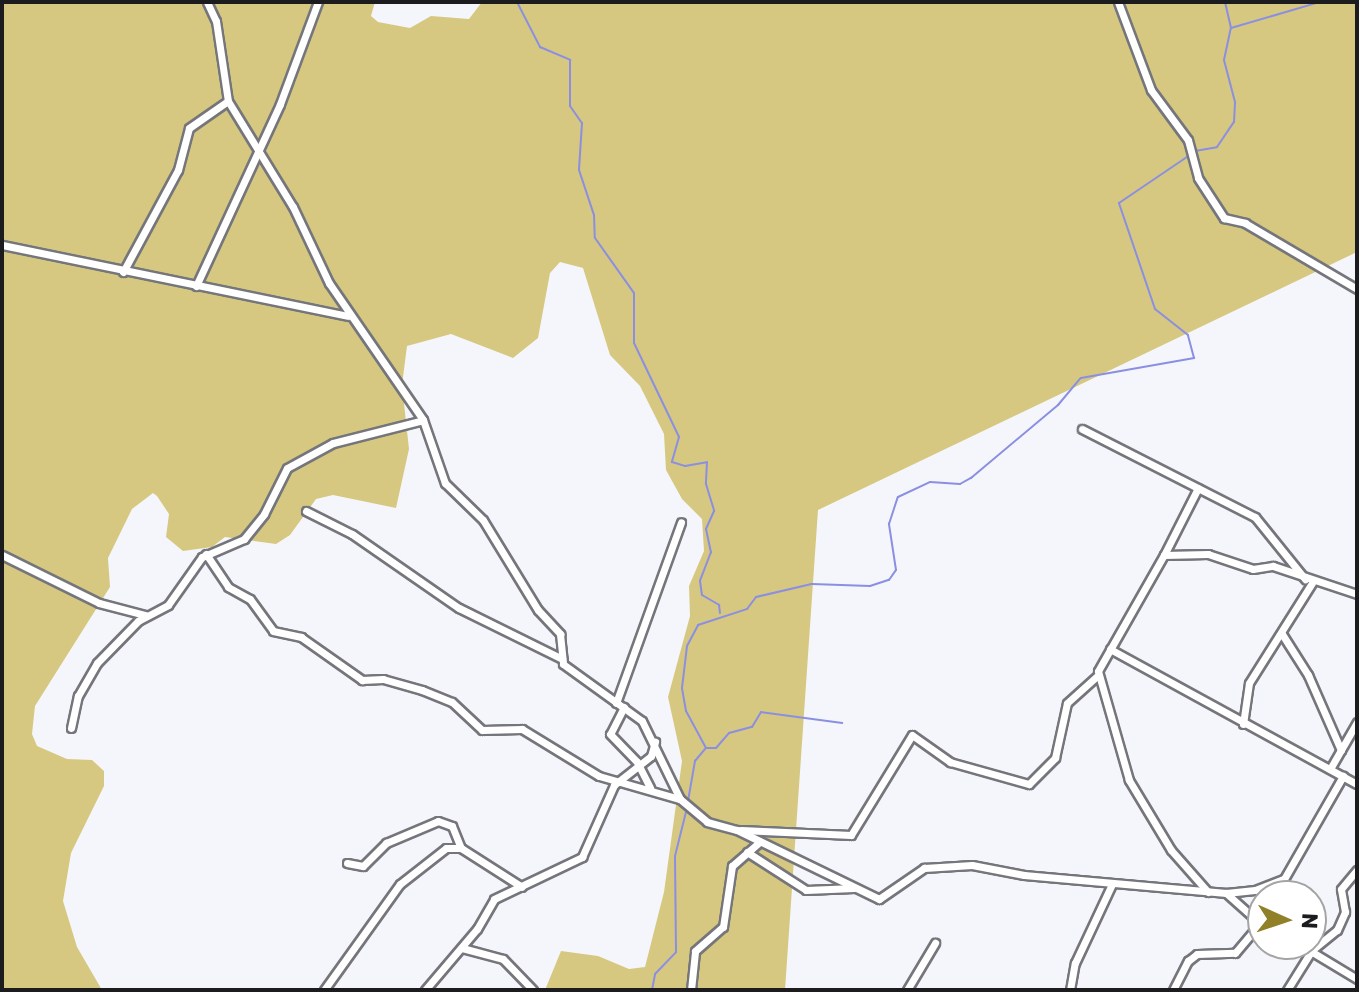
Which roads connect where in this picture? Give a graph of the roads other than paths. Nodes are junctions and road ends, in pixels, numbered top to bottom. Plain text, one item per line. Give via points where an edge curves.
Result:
1 (207, 2) edge
2 (318, 2) edge
3 (1118, 2) edge
4 (228, 101) junction
5 (258, 150) junction
6 (2, 245) edge
7 (123, 272) junction
8 (196, 286) junction
9 (1357, 289) edge
10 (352, 319) junction
11 (423, 420) junction
12 (1082, 429) dead end
13 (1198, 488) junction
14 (306, 511) dead end
15 (681, 522) dead end
16 (206, 554) junction
17 (2, 555) edge
18 (1164, 555) junction
19 (1309, 582) junction
20 (1357, 594) edge
21 (145, 615) junction
22 (1282, 634) junction
23 (1110, 649) junction
24 (562, 659) junction
25 (1097, 676) junction
26 (620, 705) junction
27 (1357, 722) edge
28 (1243, 724) junction
29 (71, 728) dead end
30 (655, 740) junction
31 (1341, 750) junction
32 (640, 766) junction
33 (1330, 769) junction
34 (1343, 776) junction
35 (616, 782) junction
36 (1357, 784) edge
37 (650, 788) junction
38 (680, 799) junction
39 (737, 830) junction
40 (760, 842) junction
41 (461, 848) junction
42 (747, 852) junction
43 (347, 863) dead end
44 (1356, 872) edge
45 (1112, 884) junction
46 (522, 887) junction
47 (855, 888) junction
48 (1208, 892) junction
49 (1226, 893) junction
50 (1247, 912) edge
51 (1327, 938) edge
52 (1247, 940) edge
53 (935, 943) dead end
54 (462, 948) junction
55 (1306, 960) edge
56 (1327, 960) edge
57 (1357, 979) edge
58 (324, 990) edge
59 (425, 990) edge
60 (533, 990) edge
61 (691, 990) edge
62 (907, 990) edge
63 (1070, 990) edge
64 (1173, 990) edge
65 (1287, 990) edge

1 - 4 street via 216,21
2 - 5 street
3 - 9 street via 1151,90 1188,140 1198,178 1224,218 1264,233
4 - 5 street
4 - 7 street via 189,128 174,180 147,219
5 - 8 street
5 - 10 street
6 - 7 street
7 - 8 street
8 - 10 street via 333,310
10 - 11 street via 377,347
11 - 16 street via 333,443 291,466 244,539
11 - 24 street via 445,483 483,520 538,610 560,634
12 - 13 street
13 - 18 street
13 - 19 street via 1255,517
14 - 24 street via 352,534 459,608
15 - 26 street
16 - 21 street via 168,605
16 - 35 street via 228,587 250,599 273,631 301,637 362,680 383,679 452,702 482,730 522,729
17 - 21 street via 99,603
18 - 19 street via 1208,554 1251,569 1283,568
18 - 23 street
19 - 20 street
19 - 22 street
21 - 29 street via 97,663 78,696
22 - 28 street via 1249,683
22 - 31 street via 1308,675
23 - 25 street
23 - 28 street
24 - 26 street via 569,671
25 - 39 street via 1067,703 1055,758 1029,784 950,762 912,735 851,835 774,836
25 - 48 street via 1129,780 1171,850
26 - 30 street
26 - 32 street via 610,734
27 - 31 street
28 - 33 street
30 - 32 street via 651,756
30 - 38 street
31 - 33 street
32 - 35 street
32 - 37 street
33 - 34 street
34 - 36 street
34 - 49 street via 1284,879
35 - 37 street
35 - 46 street via 582,857
37 - 38 street
38 - 39 street via 707,822
39 - 40 street
40 - 42 street
40 - 47 street
41 - 43 street via 452,826 438,821 386,843 363,866
41 - 46 street
41 - 58 street via 446,848 400,884
42 - 47 street via 806,890
42 - 61 street via 729,874 723,927 694,954
44 - 51 street via 1341,889 1345,912
45 - 47 street via 972,865 924,868 883,899
45 - 48 street
45 - 63 street via 1075,963
46 - 54 street via 494,899
48 - 49 street
49 - 50 street
52 - 64 street via 1235,953 1197,954
53 - 62 street
54 - 59 street
54 - 60 street via 503,959
55 - 65 street
56 - 57 street

